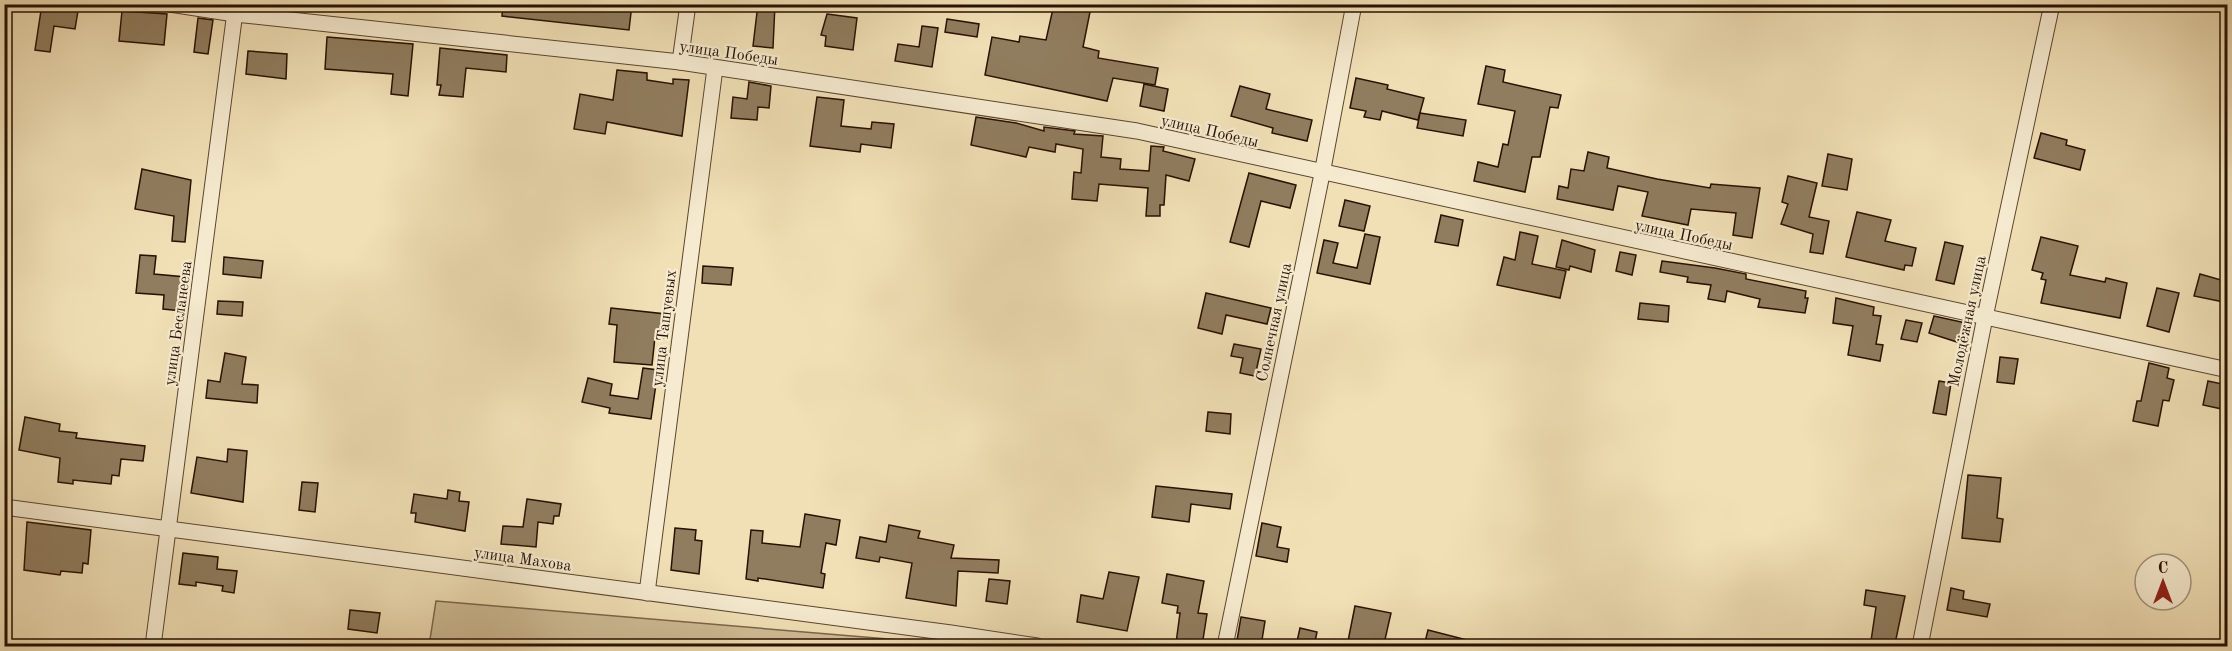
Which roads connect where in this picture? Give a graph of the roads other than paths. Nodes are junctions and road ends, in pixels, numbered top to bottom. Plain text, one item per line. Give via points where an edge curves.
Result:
1 (170, 4) edge
2 (688, 4) edge
3 (1354, 4) edge
4 (2052, 4) edge
5 (236, 9) edge
6 (680, 62) junction
7 (715, 68) junction
8 (1322, 174) junction
9 (1985, 317) junction
10 (2228, 370) edge
11 (4, 507) edge
12 (168, 528) junction
13 (647, 593) junction
14 (951, 640) edge
15 (153, 646) edge
16 (1038, 646) edge
17 (1225, 646) edge
18 (1920, 646) edge

1 - 5 street, улица Победы
2 - 6 street
3 - 8 street, Солнечная улица
4 - 9 street, Молодёжная улица
5 - 6 street, улица Победы
5 - 12 street, улица Бесланеева
6 - 7 street, улица Победы
7 - 8 street, улица Победы via 1137,132
7 - 13 street, улица Ташуевых
8 - 9 street, улица Победы
8 - 17 street, Солнечная улица
9 - 10 street, улица Победы
9 - 18 street, Молодёжная улица
11 - 12 street, улица Махова
12 - 13 street, улица Махова
12 - 15 street, улица Бесланеева
13 - 14 street, улица Махова
14 - 16 street, улица Махова

